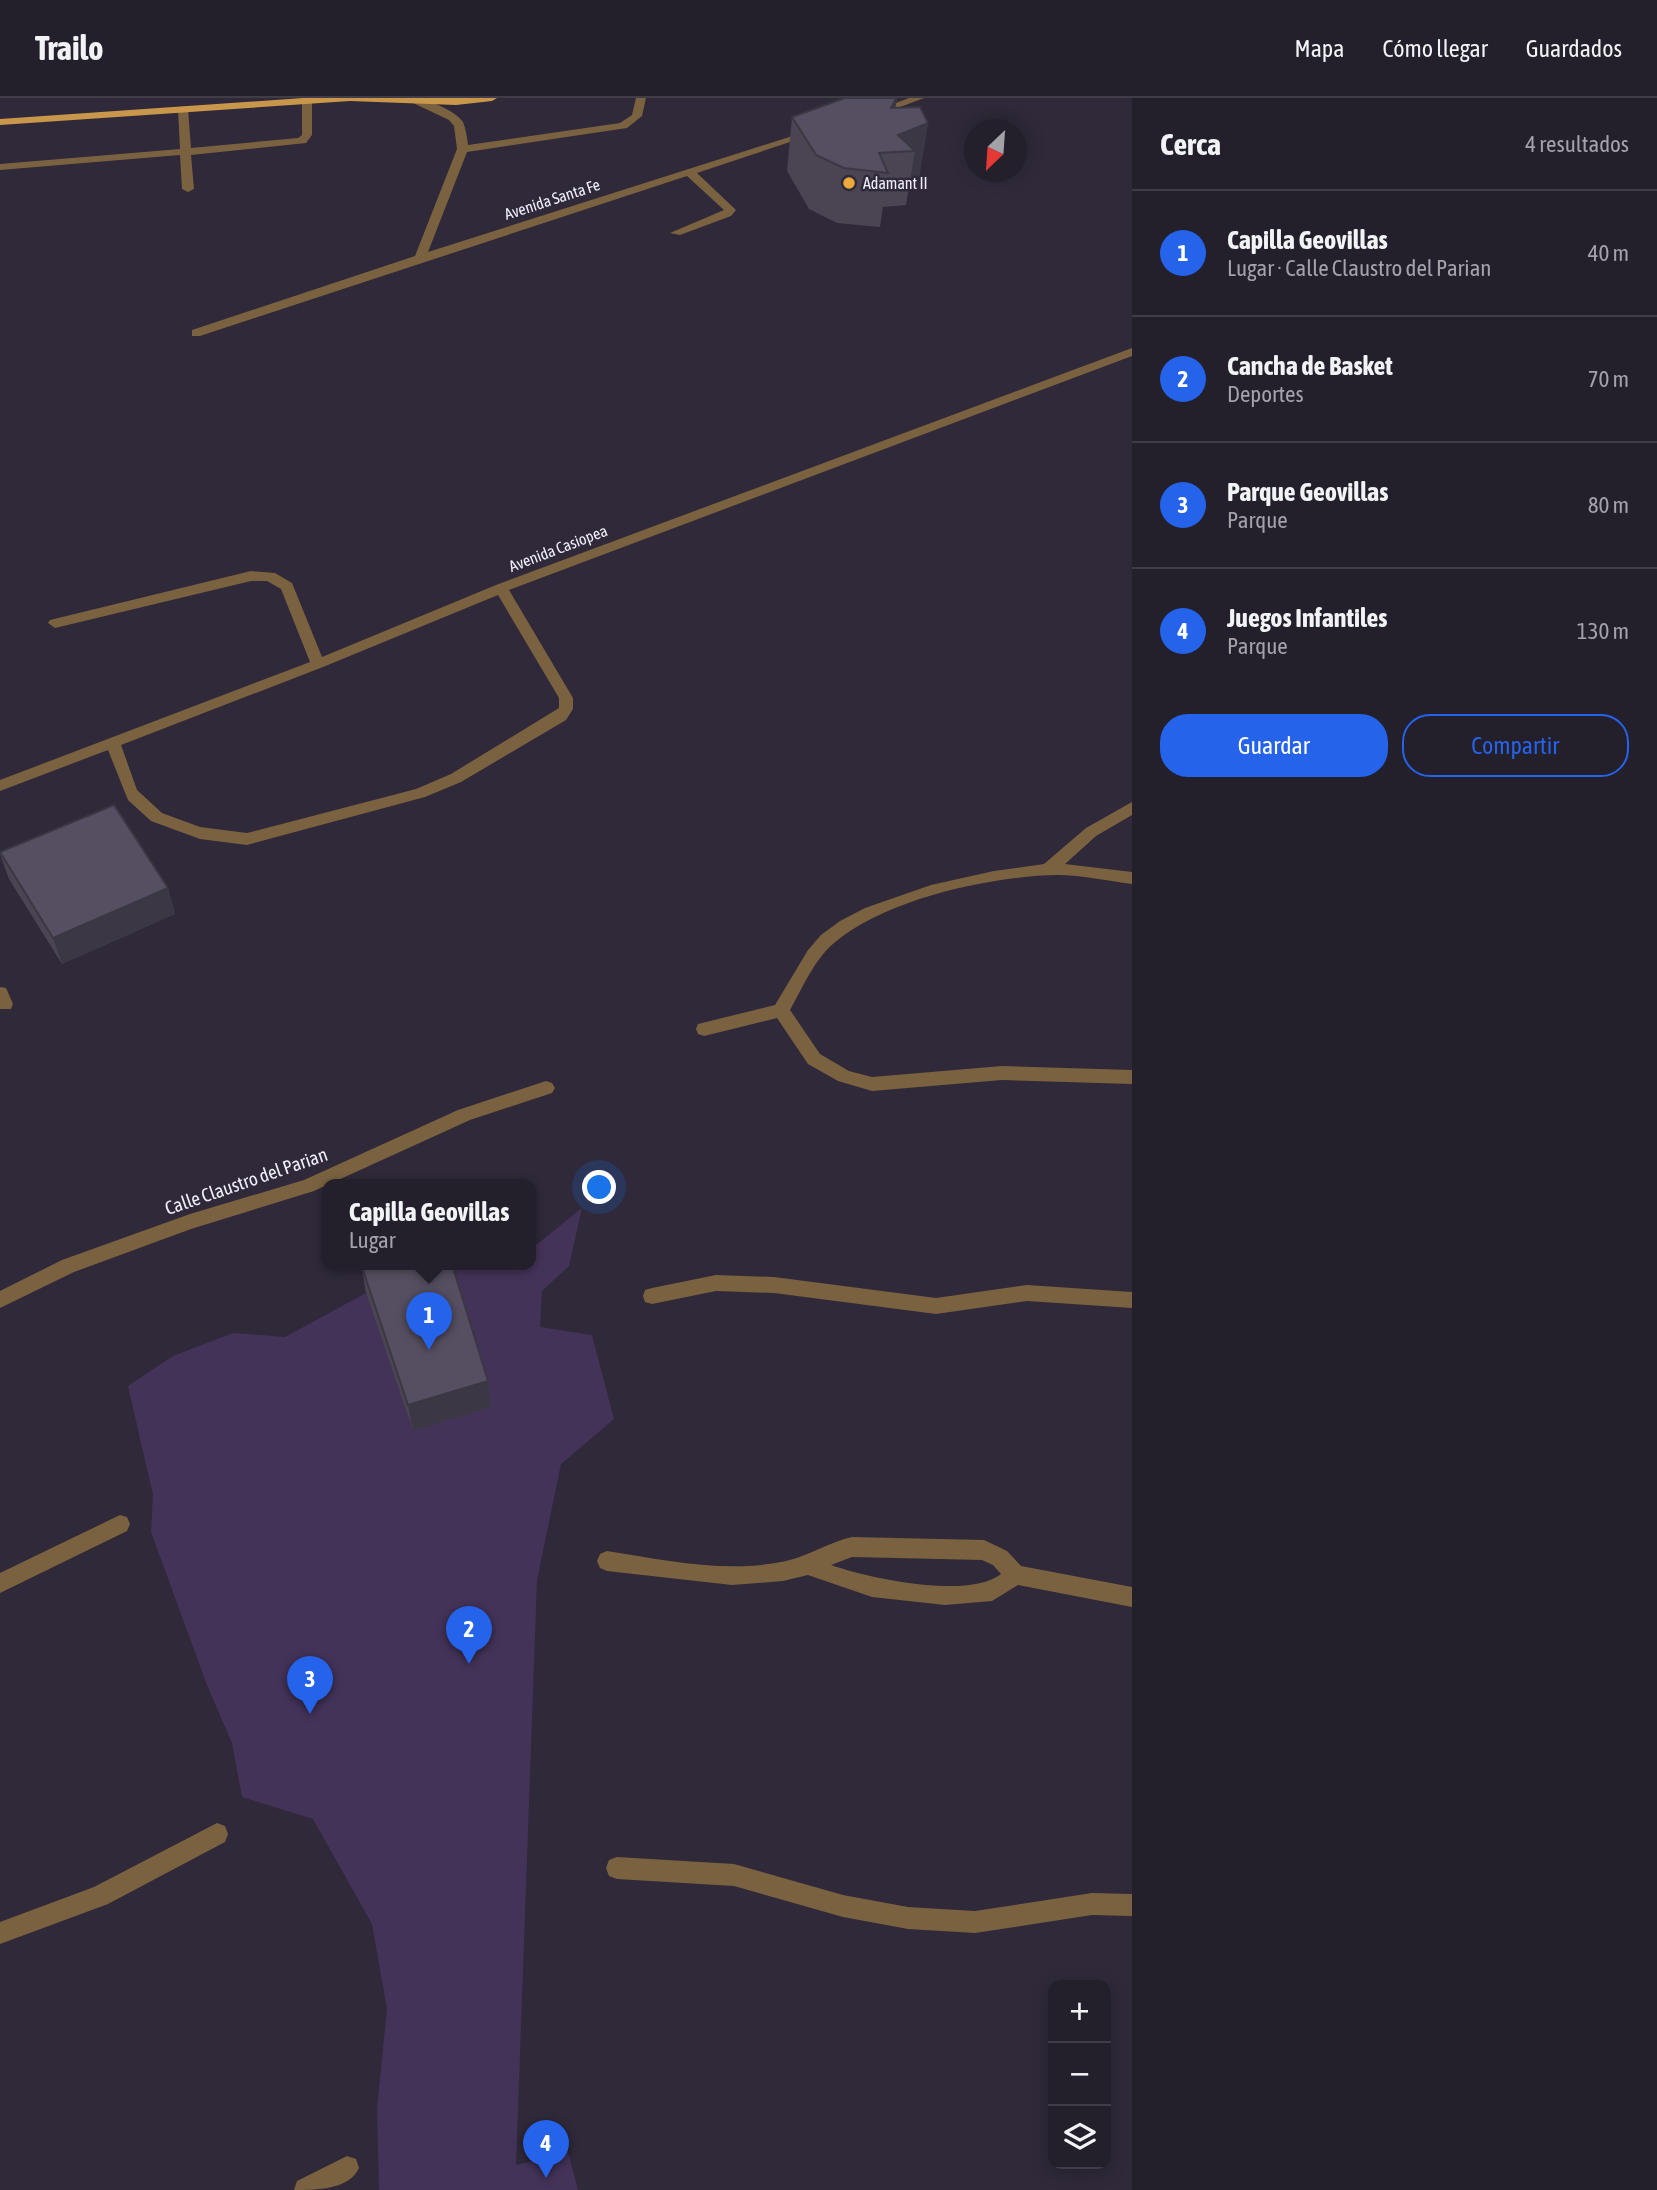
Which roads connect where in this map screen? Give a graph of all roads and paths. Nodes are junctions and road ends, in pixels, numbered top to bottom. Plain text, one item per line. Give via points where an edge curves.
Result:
1 (492, 98) edge
2 (641, 98) edge
3 (919, 98) edge
4 (415, 100) junction
5 (307, 101) junction
6 (183, 109) junction
7 (861, 118) edge
8 (0, 122) edge
9 (821, 130) edge
10 (463, 149) junction
11 (188, 151) junction
12 (0, 167) edge
13 (690, 173) junction
14 (188, 189) dead end
15 (676, 233) dead end
16 (420, 258) junction
17 (196, 333) dead end
18 (1132, 352) edge
19 (501, 588) junction
20 (55, 623) dead end
21 (318, 664) junction
22 (114, 745) junction
23 (0, 786) edge
24 (1132, 808) edge
25 (1049, 869) junction
26 (1132, 878) edge
27 (781, 1010) junction
28 (704, 1029) dead end
29 (1132, 1077) edge
30 (546, 1088) dead end
31 (322, 1179) edge
32 (322, 1179) edge
33 (652, 1296) dead end
34 (0, 1300) edge
35 (1132, 1300) edge
36 (120, 1524) dead end
37 (607, 1561) dead end
38 (809, 1565) junction
39 (1015, 1575) junction
40 (0, 1583) edge
41 (1132, 1597) edge
42 (216, 1834) dead end
43 (617, 1868) dead end
44 (1132, 1905) edge
45 (0, 1933) edge
46 (347, 2168) dead end
47 (306, 2190) edge

1 - 4 main road
2 - 10 street via 637,116 623,126
3 - 7 street
4 - 5 main road
4 - 10 street via 453,118 459,125
5 - 6 main road
5 - 11 street via 307,135 302,141
6 - 8 main road
6 - 11 street
9 - 13 street, Avenida Santa Fe
10 - 16 street
11 - 12 street
11 - 14 street
13 - 15 street via 730,210
13 - 16 street, Avenida Santa Fe
16 - 17 street, Avenida Santa Fe
18 - 19 street, Avenida Casiopea
19 - 21 street, Avenida Casiopea
19 - 22 street via 566,698 566,709 456,778 421,793 247,839 218,836 171,826 133,795
20 - 21 street via 251,576 270,576 288,586
21 - 22 street, Avenida Casiopea
22 - 23 street, Avenida Casiopea
24 - 25 street via 1091,832
25 - 26 street
25 - 27 street via 990,878 899,901 850,921 814,953
27 - 28 street
27 - 29 street via 814,1059 844,1076 872,1084 1002,1073
30 - 32 street, Calle Claustro del Parian via 464,1115
31 - 34 street, Calle Claustro del Parian via 68,1266
33 - 35 street via 716,1283 774,1285 936,1306 1027,1293
36 - 40 street
37 - 38 street via 731,1578
38 - 39 street via 855,1584 937,1594 990,1592
38 - 39 street via 834,1549 852,1546 984,1550 1000,1558
39 - 41 street
42 - 45 street via 100,1896
43 - 44 street via 734,1875 843,1906 908,1918 975,1922 1092,1903
46 - 47 street

